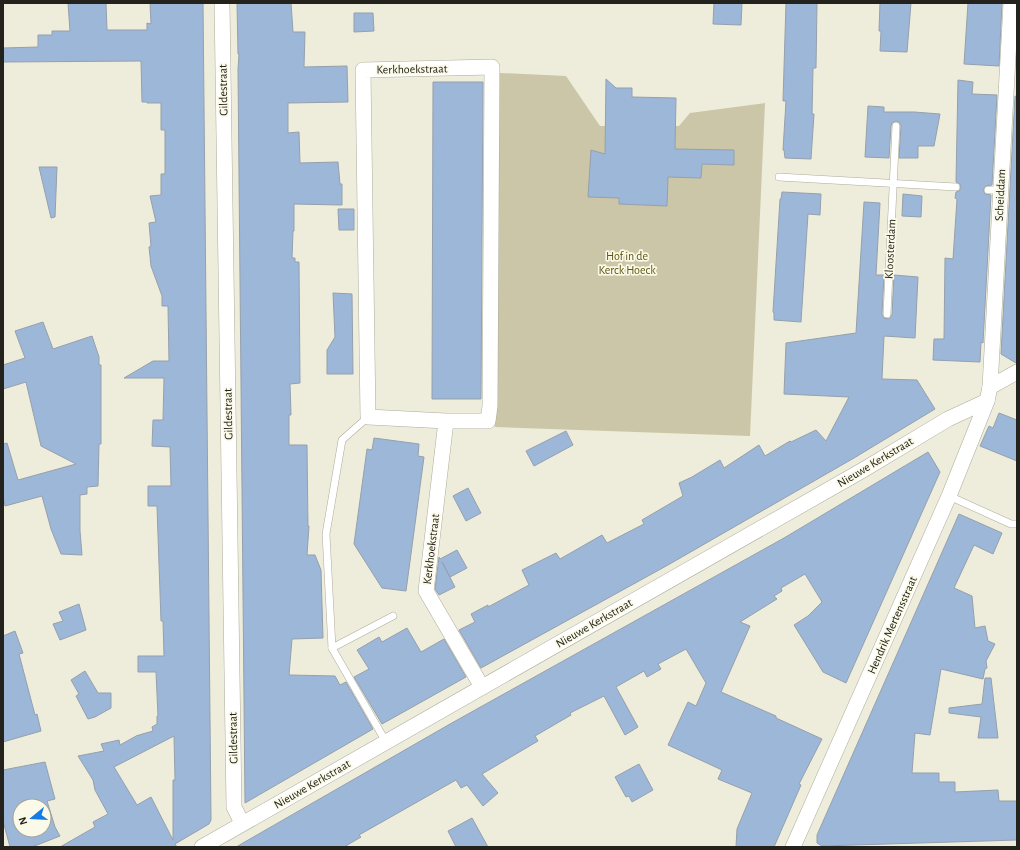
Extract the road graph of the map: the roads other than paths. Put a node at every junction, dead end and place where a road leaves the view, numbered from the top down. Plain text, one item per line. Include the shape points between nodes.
1 (222, 3) edge
2 (1011, 3) edge
3 (896, 126) dead end
4 (778, 177) dead end
5 (893, 183) junction
6 (956, 187) dead end
7 (886, 314) dead end
8 (1017, 372) edge
9 (988, 394) junction
10 (368, 417) junction
11 (446, 421) junction
12 (949, 496) junction
13 (1017, 524) edge
14 (392, 616) dead end
15 (332, 648) junction
16 (482, 687) junction
17 (386, 742) junction
18 (242, 824) junction
19 (202, 847) edge
20 (793, 847) edge

1 - 18 street, Gildestraat via 234,807
2 - 9 street, Scheiddam via 994,190
3 - 5 lane, Kloosterdam
4 - 5 lane
5 - 6 lane
5 - 7 lane, Kloosterdam
8 - 9 street, Nieuwe Kerkstraat
9 - 12 street, Hendrik Mertensstraat
9 - 16 street, Nieuwe Kerkstraat via 856,474
10 - 11 street, Kerkhoekstraat
10 - 11 street, Kerkhoekstraat via 363,70 492,67 490,406 488,421
10 - 15 lane via 342,440 326,534
11 - 16 street, Kerkhoekstraat via 426,591
12 - 13 lane via 1011,524
12 - 20 street, Hendrik Mertensstraat
14 - 15 lane
15 - 17 lane
16 - 17 street, Nieuwe Kerkstraat
17 - 18 street, Nieuwe Kerkstraat
18 - 19 street, Nieuwe Kerkstraat

